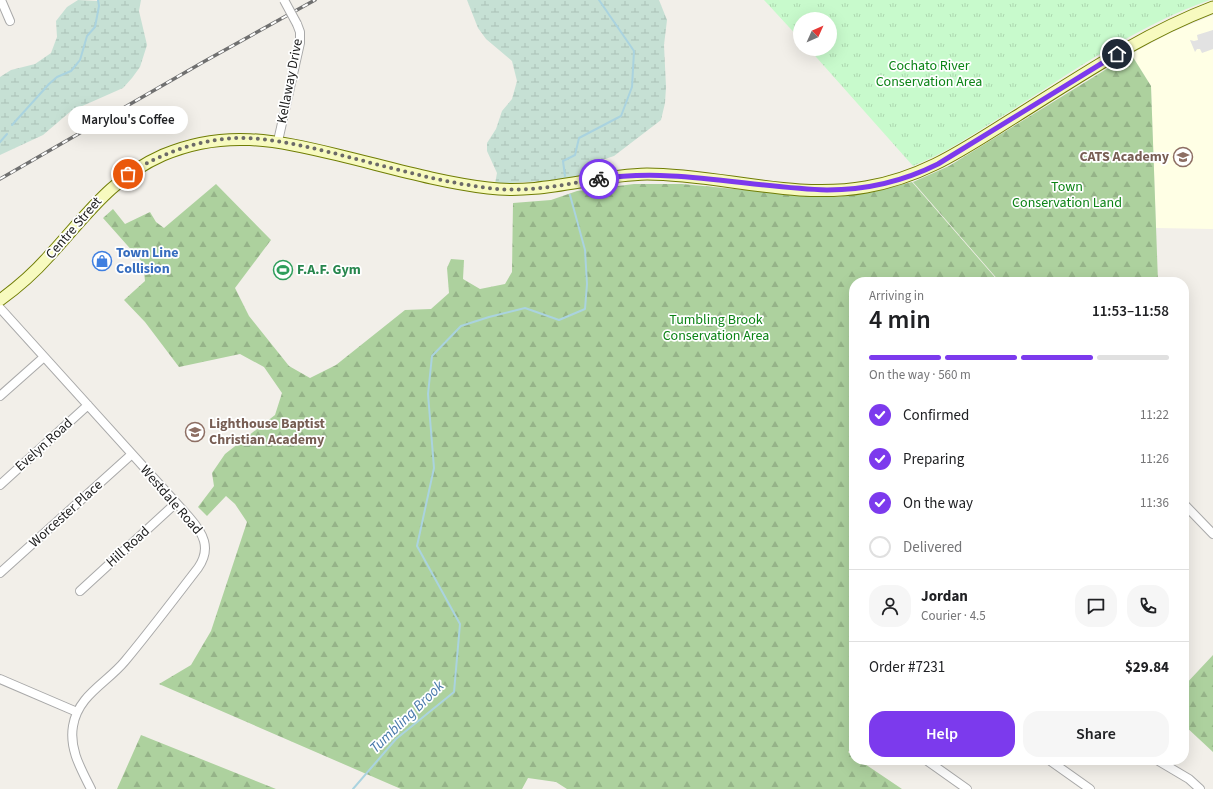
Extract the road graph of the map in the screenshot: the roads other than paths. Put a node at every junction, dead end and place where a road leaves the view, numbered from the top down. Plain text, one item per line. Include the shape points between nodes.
1 (1, 0) edge
2 (284, 0) edge
3 (1213, 7) edge
4 (10, 21) dead end
5 (278, 141) junction
6 (0, 300) edge
7 (0, 308) edge
8 (44, 357) junction
9 (0, 396) edge
10 (88, 405) junction
11 (132, 454) junction
12 (0, 485) edge
13 (176, 503) junction
14 (1189, 509) edge
15 (1213, 534) edge
16 (0, 573) edge
17 (80, 590) dead end
18 (0, 679) edge
19 (77, 712) junction
20 (933, 765) edge
21 (1057, 765) edge
22 (1165, 765) edge
23 (91, 789) edge
24 (967, 789) edge
25 (1090, 789) edge
26 (1200, 789) edge

1 - 4 street
2 - 5 street, Kellaway Drive, bridge via 300,32 300,43
3 - 5 main road, Centre Street via 1144,38 946,160 907,177 871,186 841,190 794,188 651,174 619,176 538,189 506,190 457,183
5 - 6 main road, Centre Street via 240,138 204,142 175,150 141,166 104,194 38,268
7 - 8 street, Westdale Road
8 - 9 street
8 - 10 street, Westdale Road
10 - 11 street, Westdale Road
10 - 12 street, Evelyn Road
11 - 13 street, Westdale Road
11 - 16 street, Worcester Place
13 - 17 street, Hill Road
13 - 19 street, Westdale Road via 204,536 206,547 203,559 125,661 88,695
14 - 15 street
18 - 19 street
19 - 23 street, Westdale Road via 73,726 73,746
20 - 24 street
21 - 25 street
22 - 26 street

